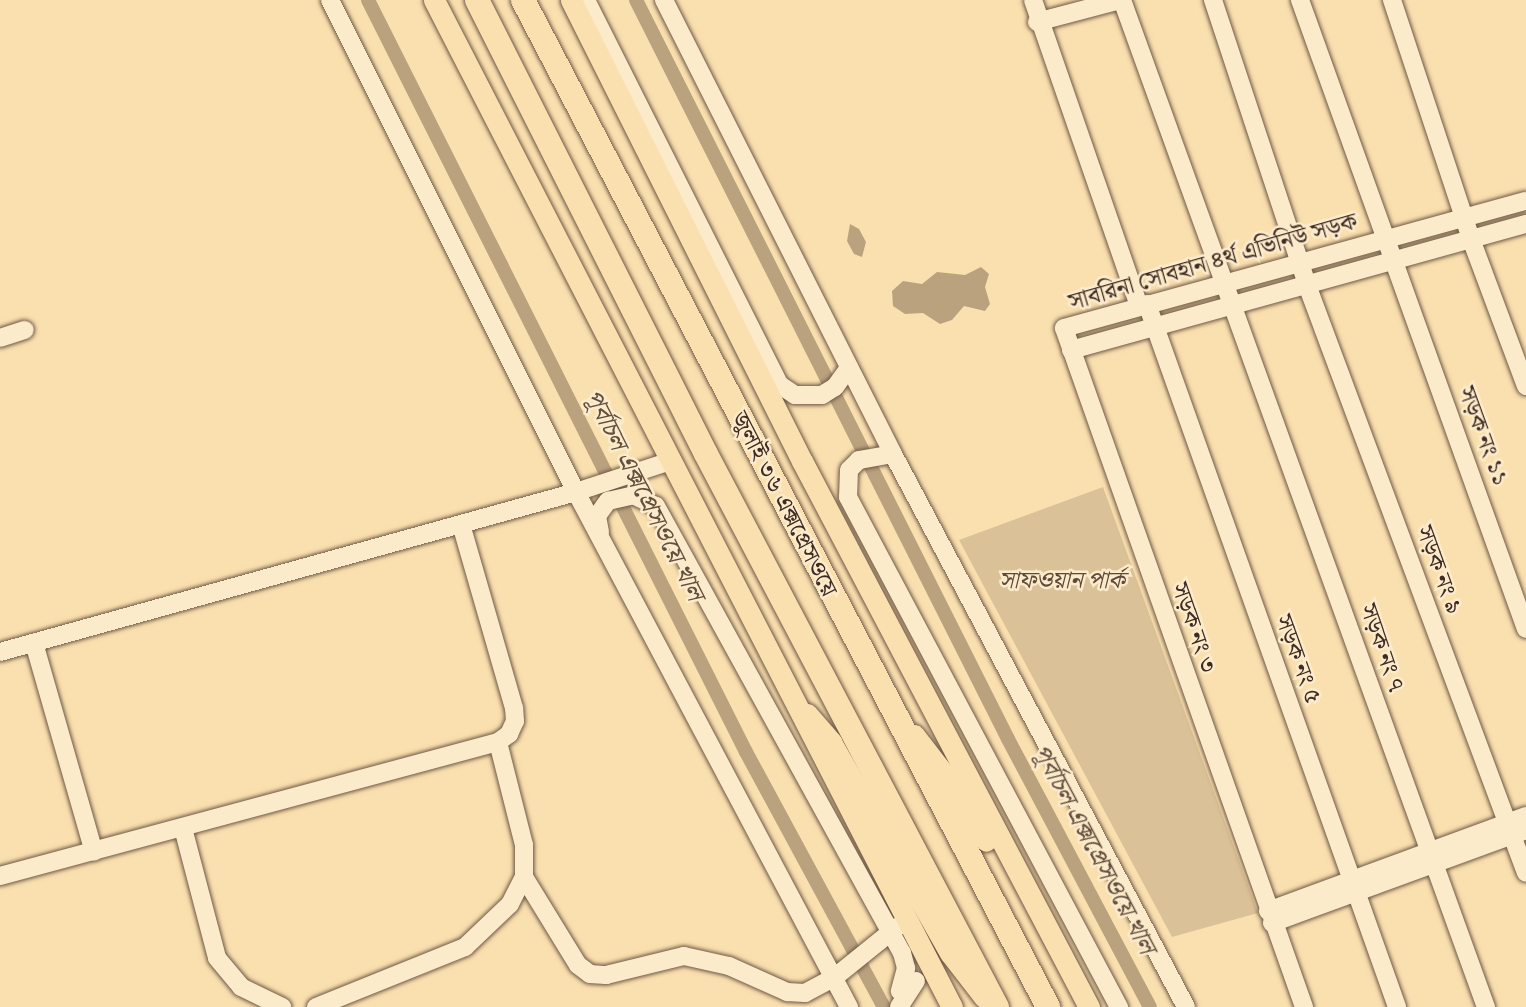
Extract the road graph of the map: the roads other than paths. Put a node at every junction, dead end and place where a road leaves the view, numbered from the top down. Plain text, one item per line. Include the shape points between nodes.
1 (330, 0) edge
2 (434, 0) edge
3 (477, 0) edge
4 (523, 0) edge
5 (571, 0) edge
6 (586, 0) edge
7 (664, 0) edge
8 (1121, 0) edge
9 (1213, 0) edge
10 (1300, 0) edge
11 (1391, 0) edge
12 (1037, 1) edge
13 (1037, 22) junction
14 (1526, 201) edge
15 (1464, 218) junction
16 (1526, 224) edge
17 (1387, 239) junction
18 (1471, 239) junction
19 (1395, 260) junction
20 (1300, 263) junction
21 (1227, 283) junction
22 (1307, 285) junction
23 (1234, 304) junction
24 (1143, 305) junction
25 (1153, 327) junction
26 (24, 330) dead end
27 (0, 338) edge
28 (1070, 350) junction
29 (849, 368) junction
30 (1526, 386) edge
31 (892, 454) junction
32 (668, 462) junction
33 (585, 489) junction
34 (461, 524) junction
35 (601, 538) junction
36 (1526, 629) edge
37 (34, 643) junction
38 (0, 652) edge
39 (789, 698) junction
40 (886, 701) junction
41 (498, 742) junction
42 (1526, 816) edge
43 (183, 828) junction
44 (1515, 829) edge
45 (94, 852) junction
46 (1430, 858) junction
47 (1526, 873) edge
48 (0, 876) edge
49 (524, 877) junction
50 (1354, 886) junction
51 (1270, 917) junction
52 (906, 920) junction
53 (918, 944) junction
54 (1063, 957) junction
55 (905, 993) edge
56 (282, 1007) edge
57 (316, 1007) edge
58 (849, 1007) edge
59 (952, 1007) edge
60 (994, 1007) edge
61 (1048, 1007) edge
62 (1089, 1007) edge
63 (1119, 1007) edge
64 (1186, 1007) edge
65 (1304, 1007) edge
66 (1398, 1007) edge
67 (1486, 1007) edge

1 - 33 street
2 - 32 main road
3 - 60 highway, জুলাই ৩৬ এক্সপ্রেসওয়ে via 706,454
4 - 40 highway, জুলাই ৩৬ এক্সপ্রেসওয়ে
5 - 54 main road via 802,461
6 - 29 street via 780,384 795,395 822,394 835,387
7 - 29 street
8 - 13 street
8 - 21 street, সড়ক নং ৭
9 - 20 street, সড়ক নং ৯
10 - 17 street, সড়ক নং ১১
11 - 15 street
12 - 13 street, সড়ক নং ৫
13 - 24 street, সড়ক নং ৫
14 - 15 street, সাবরিনা সোবহান ৪র্থ এভিনিউ সড়ক
15 - 17 street, সাবরিনা সোবহান ৪র্থ এভিনিউ সড়ক
15 - 18 street
16 - 18 street, সাবরিনা সোবহান ৪র্থ এভিনিউ সড়ক
17 - 19 street, সড়ক নং ১১
17 - 20 street, সাবরিনা সোবহান ৪র্থ এভিনিউ সড়ক
18 - 19 street, সাবরিনা সোবহান ৪র্থ এভিনিউ সড়ক
18 - 30 street
19 - 22 street, সাবরিনা সোবহান ৪র্থ এভিনিউ সড়ক
19 - 36 street, সড়ক নং ১১
20 - 21 street, সাবরিনা সোবহান ৪র্থ এভিনিউ সড়ক
20 - 22 street, সড়ক নং ৯
21 - 23 street, সড়ক নং ৭
21 - 24 street, সাবরিনা সোবহান ৪র্থ এভিনিউ সড়ক
22 - 23 street, সাবরিনা সোবহান ৪র্থ এভিনিউ সড়ক
22 - 44 street, সড়ক নং ৯
23 - 25 street, সাবরিনা সোবহান ৪র্থ এভিনিউ সড়ক
23 - 46 street, সড়ক নং ৭
24 - 25 street, সড়ক নং ৫
24 - 28 street, সাবরিনা সোবহান ৪র্থ এভিনিউ সড়ক via 1064,328
25 - 28 street, সাবরিনা সোবহান ৪র্থ এভিনিউ সড়ক
25 - 50 street, সড়ক নং ৫
26 - 27 street
28 - 51 street, সড়ক নং ৩
29 - 31 street
31 - 63 street via 859,460 849,470 848,497
31 - 64 street
32 - 33 street
32 - 39 main road
33 - 34 street
33 - 35 street
34 - 37 street
34 - 41 street via 514,708 512,727
35 - 55 street via 597,516 608,501 621,495 644,497 665,522 902,953
35 - 58 street
37 - 38 street
37 - 45 street
39 - 52 main road
39 - 60 main road via 831,742 950,953
40 - 54 main road via 958,792 1020,900
40 - 61 highway, জুলাই ৩৬ এক্সপ্রেসওয়ে
41 - 43 street
41 - 49 street via 524,845
42 - 44 street
43 - 45 street
43 - 56 street via 216,958 240,987
44 - 46 street
44 - 47 street, সড়ক নং ৯
45 - 48 street
46 - 50 street
46 - 67 street, সড়ক নং ৭
49 - 52 street via 578,965 590,974 606,975 684,956 729,966 787,992 805,993 835,977
49 - 57 street via 500,916 465,947 338,1002
50 - 51 street
50 - 66 street, সড়ক নং ৫
51 - 65 street, সড়ক নং ৩
52 - 53 main road
53 - 55 street
53 - 59 main road
54 - 62 main road

